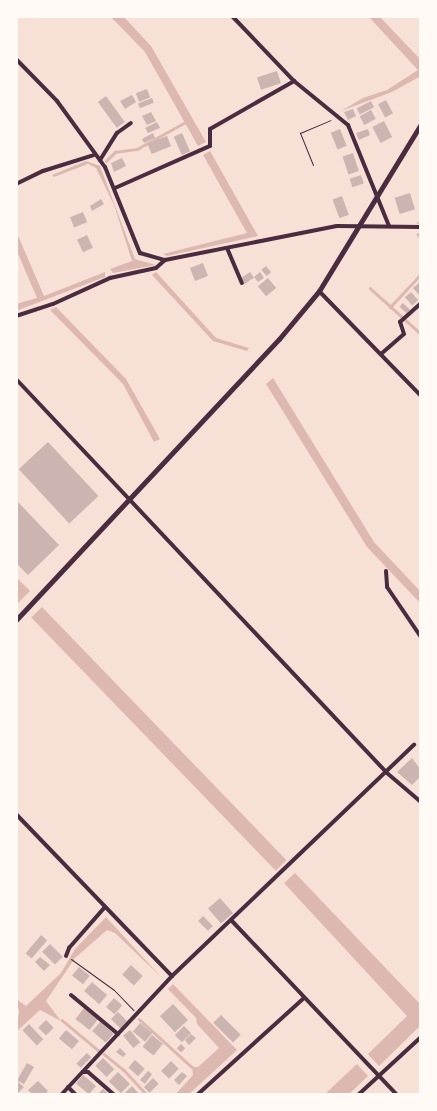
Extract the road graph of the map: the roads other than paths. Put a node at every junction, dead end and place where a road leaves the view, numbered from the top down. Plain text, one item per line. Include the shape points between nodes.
1 (232, 16) edge
2 (16, 59) edge
3 (294, 81) junction
4 (131, 123) dead end
5 (421, 124) edge
6 (94, 155) junction
7 (100, 160) junction
8 (16, 184) edge
9 (115, 188) junction
10 (377, 191) junction
11 (360, 225) junction
12 (389, 226) junction
13 (421, 227) edge
14 (227, 248) junction
15 (165, 260) junction
16 (242, 283) dead end
17 (319, 291) junction
18 (420, 304) edge
19 (16, 316) edge
20 (381, 354) junction
21 (16, 379) edge
22 (421, 396) edge
23 (129, 499) junction
24 (386, 571) dead end
25 (16, 620) edge
26 (421, 637) edge
27 (414, 745) dead end
28 (388, 772) junction
29 (421, 802) edge
30 (16, 814) edge
31 (105, 908) junction
32 (232, 921) junction
33 (66, 956) dead end
34 (172, 976) junction
35 (72, 995) dead end
36 (304, 998) junction
37 (118, 1034) junction
38 (421, 1037) edge
39 (83, 1072) junction
40 (378, 1076) junction
41 (68, 1087) junction
42 (62, 1095) edge
43 (76, 1095) edge
44 (114, 1095) edge
45 (197, 1095) edge
46 (358, 1095) edge
47 (397, 1095) edge

1 - 3 street
2 - 6 street via 57,101
3 - 9 street via 210,129 210,146
3 - 10 street via 348,125
4 - 7 street via 117,133
5 - 10 street
6 - 7 street
6 - 8 street via 43,171
7 - 9 street
9 - 15 street via 136,248 140,253
10 - 11 street
10 - 12 street
11 - 12 street
11 - 14 street via 337,226
11 - 17 street
12 - 13 street
14 - 15 street
14 - 16 street
15 - 19 street via 156,268 110,278 53,304
17 - 20 street
17 - 23 street via 279,340
18 - 20 street via 400,322 404,334
20 - 22 street
21 - 23 street
23 - 25 street
23 - 28 street
24 - 26 street via 387,587
27 - 28 street
28 - 29 street
28 - 32 street
30 - 31 street
31 - 33 street via 69,948
31 - 34 street
32 - 34 street
32 - 36 street
34 - 37 street
35 - 37 street
36 - 40 street
36 - 45 street
37 - 39 street
38 - 40 street
39 - 41 street
39 - 44 street via 88,1072
40 - 46 street
40 - 47 street
41 - 42 street
41 - 43 street

